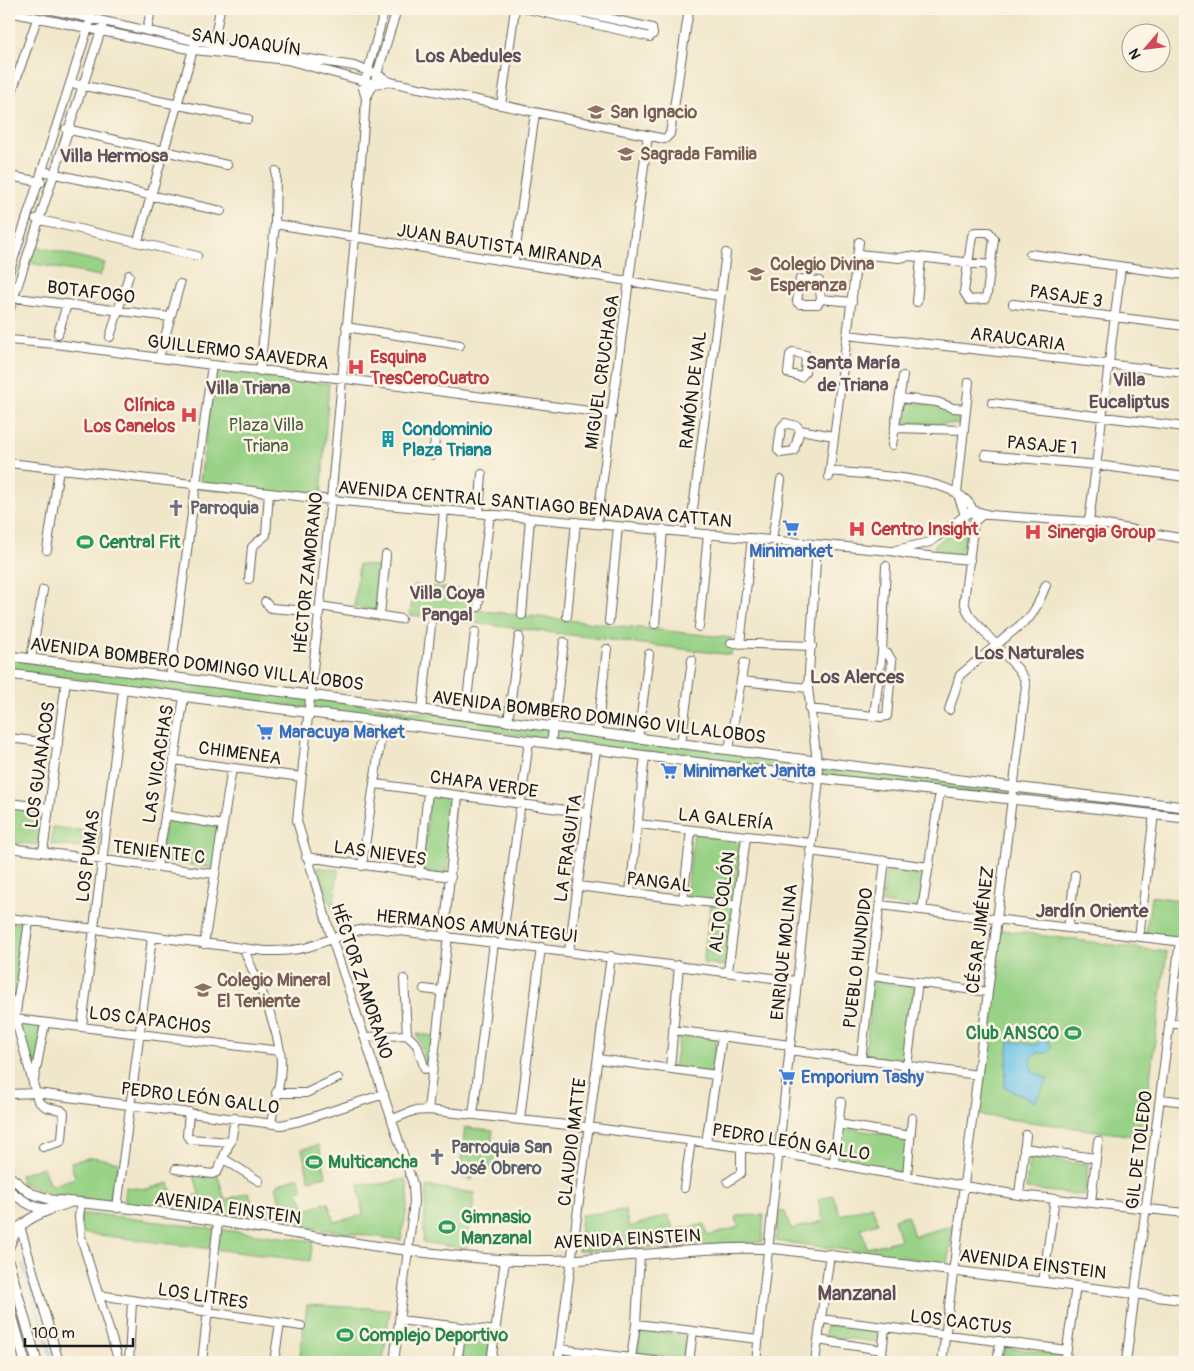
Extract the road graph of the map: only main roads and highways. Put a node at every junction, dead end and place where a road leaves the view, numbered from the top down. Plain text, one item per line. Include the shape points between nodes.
1 (9, 656) edge
2 (9, 674) edge
3 (1185, 807) edge
4 (1185, 818) edge
5 (9, 1176) edge
6 (9, 1190) edge
7 (77, 1202) junction
8 (49, 1210) junction
9 (9, 1247) edge
10 (9, 1263) edge
11 (1185, 1300) edge
12 (9, 1304) edge
13 (25, 1362) edge
14 (37, 1362) edge

1 - 3 main road, AVENIDA BOMBERO DOMINGO VILLALOBOS
2 - 4 main road, AVENIDA BOMBERO DOMINGO VILLALOBOS via 819,778
5 - 7 main road, AVENIDA EINSTEIN via 39,1196
6 - 8 main road via 26,1204
7 - 8 main road, AVENIDA EINSTEIN
7 - 11 main road, AVENIDA EINSTEIN via 408,1250 505,1260 768,1248
8 - 9 main road, AVENIDA EINSTEIN via 20,1226
10 - 14 main road
12 - 13 main road

